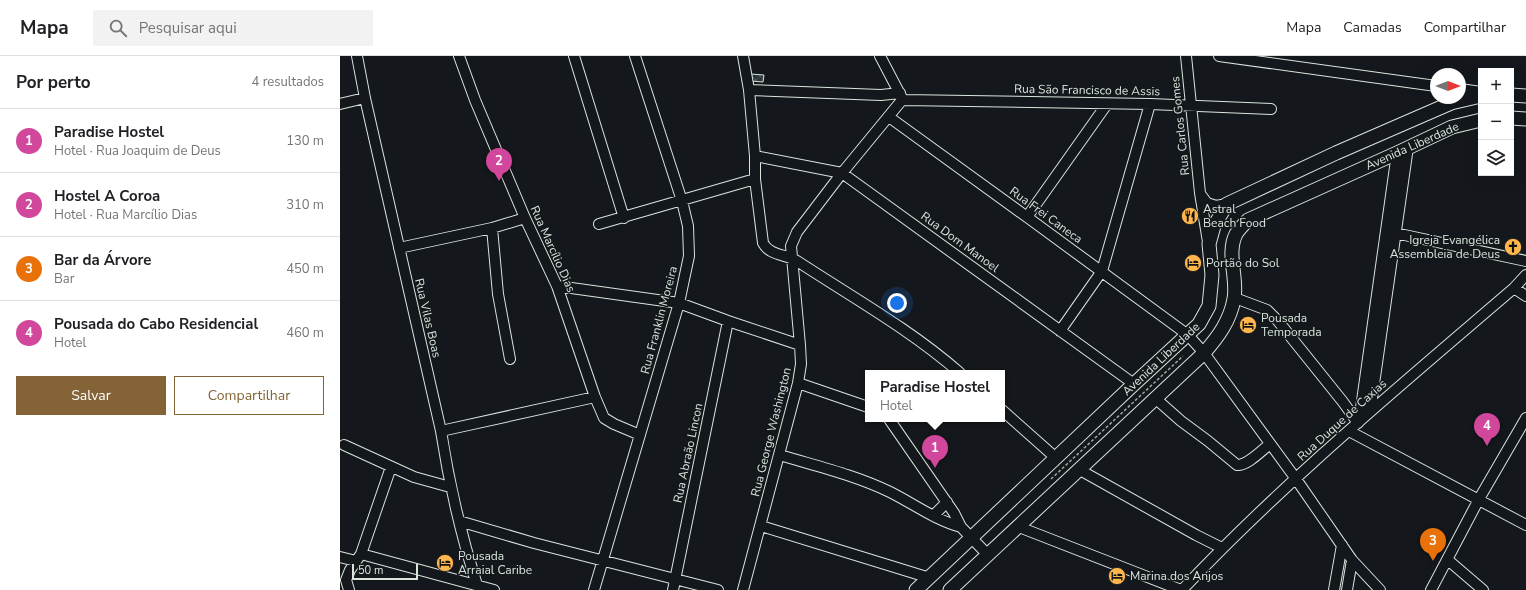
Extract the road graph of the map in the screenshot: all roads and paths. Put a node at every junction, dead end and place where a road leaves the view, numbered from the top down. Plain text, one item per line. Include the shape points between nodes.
1 (357, 56) edge
2 (459, 56) edge
3 (574, 56) edge
4 (635, 56) edge
5 (743, 56) edge
6 (880, 56) edge
7 (1186, 56) edge
8 (1219, 56) edge
9 (1430, 85) edge
10 (749, 90) junction
11 (1466, 90) edge
12 (1478, 92) edge
13 (1514, 95) edge
14 (901, 96) junction
15 (1526, 96) edge
16 (1478, 97) edge
17 (365, 98) junction
18 (340, 104) edge
19 (1107, 104) junction
20 (1150, 104) junction
21 (1190, 106) junction
22 (1270, 109) dead end
23 (888, 117) junction
24 (1514, 118) edge
25 (1526, 119) edge
26 (1478, 121) edge
27 (1402, 150) junction
28 (755, 156) junction
29 (842, 173) junction
30 (755, 179) junction
31 (1200, 194) junction
32 (682, 201) junction
33 (1227, 204) junction
34 (1027, 217) junction
35 (525, 218) junction
36 (624, 218) junction
37 (599, 224) dead end
38 (492, 228) junction
39 (1395, 233) junction
40 (1209, 244) junction
41 (399, 248) junction
42 (1387, 254) junction
43 (793, 259) junction
44 (1526, 260) edge
45 (1102, 271) junction
46 (1526, 275) edge
47 (557, 286) junction
48 (1514, 288) junction
49 (1526, 296) edge
50 (1235, 298) junction
51 (679, 303) junction
52 (728, 321) junction
53 (1060, 331) junction
54 (1188, 335) junction
55 (800, 344) junction
56 (1204, 353) junction
57 (510, 359) dead end
58 (957, 370) edge
59 (798, 383) junction
60 (1134, 384) junction
61 (1388, 396) junction
62 (595, 397) junction
63 (1155, 398) junction
64 (1369, 403) junction
65 (865, 406) edge
66 (1005, 413) edge
67 (1526, 418) edge
68 (890, 422) edge
69 (1358, 422) junction
70 (441, 431) junction
71 (1349, 431) junction
72 (640, 435) junction
73 (1270, 444) junction
74 (344, 445) dead end
75 (780, 455) junction
76 (1056, 458) junction
77 (390, 467) junction
78 (1080, 470) junction
79 (1296, 479) junction
80 (450, 487) junction
81 (1479, 499) junction
82 (947, 502) junction
83 (933, 516) junction
84 (460, 521) junction
85 (1526, 525) edge
86 (761, 526) junction
87 (1019, 527) junction
88 (961, 528) junction
89 (971, 539) junction
90 (1342, 545) junction
91 (1222, 548) junction
92 (988, 555) junction
93 (340, 557) edge
94 (358, 558) junction
95 (1352, 560) junction
96 (1448, 560) junction
97 (603, 561) junction
98 (930, 578) junction
99 (675, 579) junction
100 (476, 585) junction
101 (349, 590) edge
102 (494, 590) edge
103 (594, 590) edge
104 (673, 590) edge
105 (718, 590) edge
106 (743, 590) edge
107 (916, 590) edge
108 (950, 590) edge
109 (1182, 590) edge
110 (1334, 590) edge
111 (1347, 590) edge
112 (1380, 590) edge
113 (1431, 590) edge
114 (1483, 590) edge

1 - 17 street, Rua Vilas Boas
2 - 35 street, Rua Marcílio Dias
3 - 36 street
4 - 32 street, Rua Franklin Moreira
5 - 10 street
6 - 14 street
7 - 21 street, Rua Carlos Gomes
8 - 9 street
10 - 14 street, Rua São Francisco de Assis
10 - 28 street
11 - 12 street
13 - 15 main road
14 - 19 street, Rua São Francisco de Assis
14 - 23 street, Rua George Washington
16 - 33 main road, Avenida Liberdade via 1451,103
17 - 18 street
17 - 41 street, Rua Vilas Boas
19 - 20 street, Rua São Francisco de Assis
19 - 34 street
20 - 21 street, Rua São Francisco de Assis
20 - 45 street
21 - 22 street, Rua São Francisco de Assis
21 - 31 street, Rua Carlos Gomes
23 - 29 street, Rua George Washington
23 - 34 street, Rua Frei Caneca
24 - 25 main road
26 - 27 main road, Avenida Liberdade via 1452,127
27 - 39 street
27 - 42 street
27 - 50 main road, Avenida Liberdade via 1248,220 1236,234 1232,251
28 - 29 street, Rua Dom Manoel
28 - 30 street
29 - 43 street, Rua George Washington via 797,232 791,246
29 - 53 street, Rua Dom Manoel
30 - 32 street
30 - 43 street via 763,243 770,251
31 - 33 street via 1207,203 1216,206
31 - 40 street, Rua Carlos Gomes
32 - 36 street
32 - 51 street, Rua Franklin Moreira via 688,226 689,256
33 - 40 main road, Avenida Liberdade via 1214,226
34 - 45 street, Rua Frei Caneca
35 - 38 street
35 - 47 street, Rua Marcílio Dias
36 - 37 street
38 - 41 street
38 - 57 street via 498,294
39 - 42 street
39 - 44 street
40 - 54 main road, Avenida Liberdade via 1212,275 1209,306 1199,324
41 - 70 street, Rua Vilas Boas
42 - 64 street
43 - 55 street, Rua George Washington
43 - 58 street via 908,333
45 - 53 street
45 - 54 street, Rua Frei Caneca
46 - 48 street, Rua Duque de Caxias
47 - 51 street
47 - 62 street, Rua Marcílio Dias
48 - 49 street
48 - 61 street, Rua Duque de Caxias
50 - 56 main road, Avenida Liberdade via 1228,320
50 - 69 street via 1267,310 1278,321
51 - 52 street
51 - 72 street, Rua Franklin Moreira
52 - 55 street
52 - 99 street, Rua Abraão Lincon
53 - 60 street, Rua Dom Manoel
54 - 56 street, Rua Frei Caneca
54 - 60 main road, Avenida Liberdade
55 - 59 street, Rua George Washington via 801,364
56 - 63 main road, Avenida Liberdade
56 - 73 street, Rua Frei Caneca
59 - 65 street
59 - 75 street, Rua George Washington
60 - 76 main road, Avenida Liberdade
61 - 64 street, Rua Duque de Caxias
61 - 64 street
62 - 70 street
62 - 72 street, Rua Marcílio Dias via 604,418
63 - 73 street via 1237,465 1254,458
63 - 78 main road, Avenida Liberdade
64 - 69 street
66 - 76 street
67 - 81 street
68 - 82 street
69 - 71 street, Rua Duque de Caxias
70 - 80 street, Rua Vilas Boas
71 - 79 street, Rua Duque de Caxias
71 - 81 street
72 - 97 street, Rua Franklin Moreira
73 - 79 street, Rua Frei Caneca
74 - 77 street
75 - 83 street via 847,475 889,492
75 - 86 street, Rua George Washington
76 - 89 main road, Avenida Liberdade
77 - 80 street
77 - 94 street
78 - 87 main road, Avenida Liberdade
78 - 91 street
79 - 90 street, Rua Frei Caneca
79 - 91 street, Rua Duque de Caxias
80 - 84 street, Rua Vilas Boas
81 - 85 street
81 - 96 street
82 - 83 street
82 - 88 street
83 - 88 street
84 - 97 street
84 - 100 street, Rua Vilas Boas
86 - 98 street
86 - 106 street, Rua George Washington
87 - 92 main road, Avenida Liberdade
87 - 109 street
88 - 89 street
89 - 92 street
89 - 98 main road, Avenida Liberdade
90 - 95 street, Rua Frei Caneca
90 - 110 street
91 - 109 street, Rua Duque de Caxias
92 - 108 main road, Avenida Liberdade
93 - 94 street
94 - 100 street
94 - 101 street via 346,580
95 - 111 street
95 - 112 street, Rua Frei Caneca
96 - 113 street
96 - 114 street
97 - 99 street
97 - 103 street, Rua Franklin Moreira
98 - 107 main road, Avenida Liberdade
99 - 104 street, Rua Abraão Lincon
99 - 105 street
100 - 102 street

